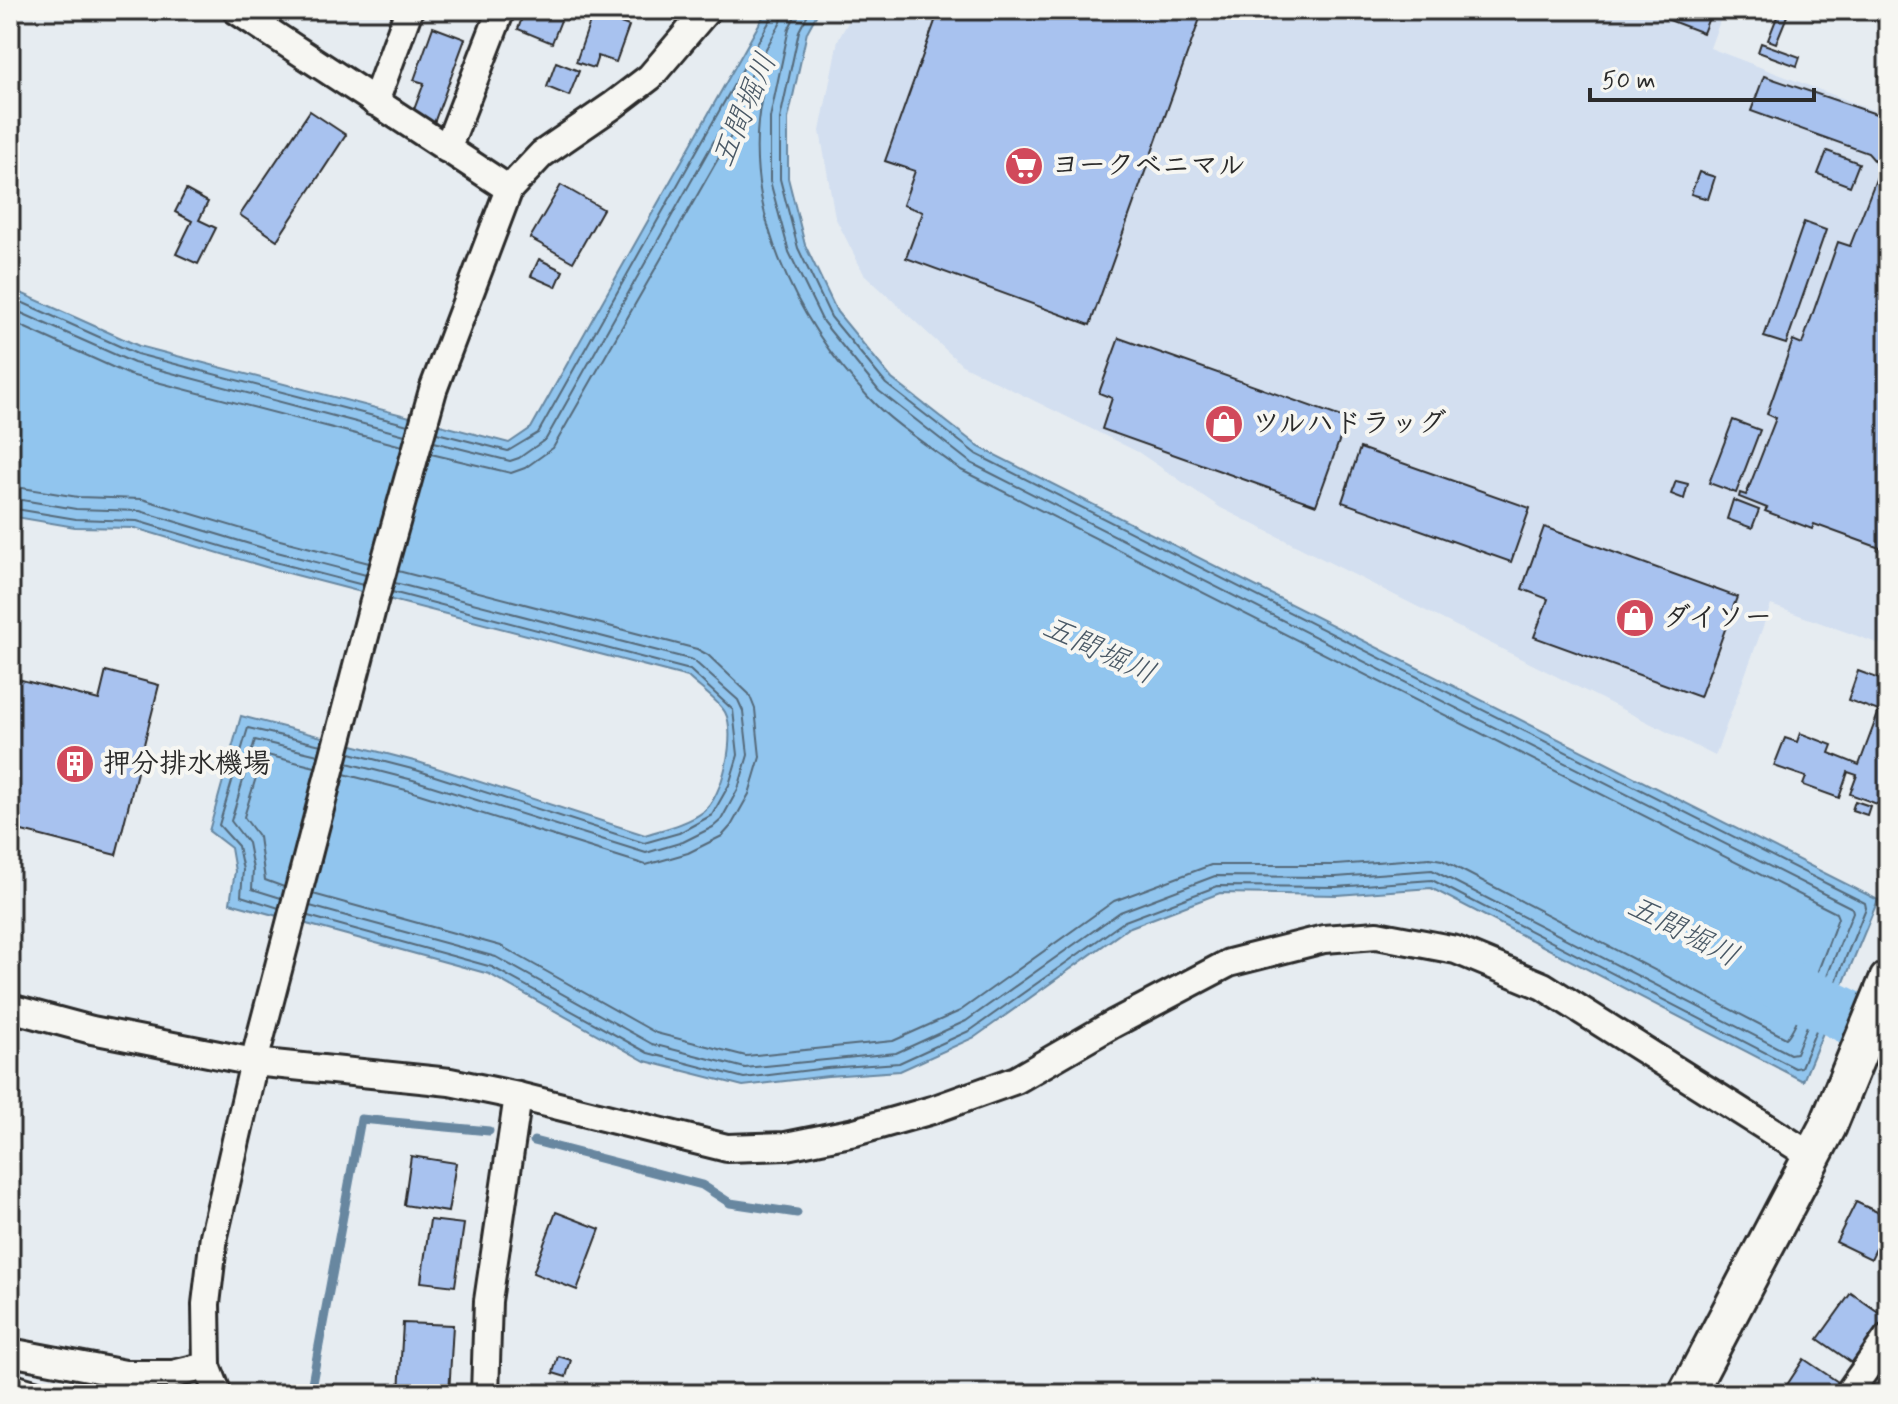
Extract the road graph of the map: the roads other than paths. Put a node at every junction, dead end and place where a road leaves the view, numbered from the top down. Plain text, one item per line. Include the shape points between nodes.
1 (237, 10) edge
2 (409, 10) edge
3 (501, 10) edge
4 (707, 10) edge
5 (375, 102) junction
6 (447, 149) junction
7 (509, 189) junction
8 (1888, 980) edge
9 (10, 1008) edge
10 (258, 1051) junction
11 (518, 1096) junction
12 (1820, 1141) junction
13 (1888, 1337) edge
14 (10, 1352) edge
15 (207, 1366) junction
16 (10, 1387) edge
17 (34, 1394) edge
18 (218, 1394) edge
19 (485, 1394) edge
20 (1687, 1394) edge
21 (1848, 1394) edge

1 - 5 street
2 - 5 street
3 - 6 street
4 - 7 street via 650,77 542,154
5 - 6 street
6 - 7 street
7 - 10 street via 433,390
8 - 12 street
9 - 10 street via 92,1030
10 - 11 street
10 - 15 street via 214,1236 206,1304
11 - 12 street via 727,1148 786,1146 868,1129 1016,1080 1229,963 1324,939 1377,935 1456,950 1543,986
11 - 19 street via 488,1301
12 - 20 street
13 - 21 street
14 - 15 street via 125,1374 173,1374
15 - 18 street
16 - 17 street

